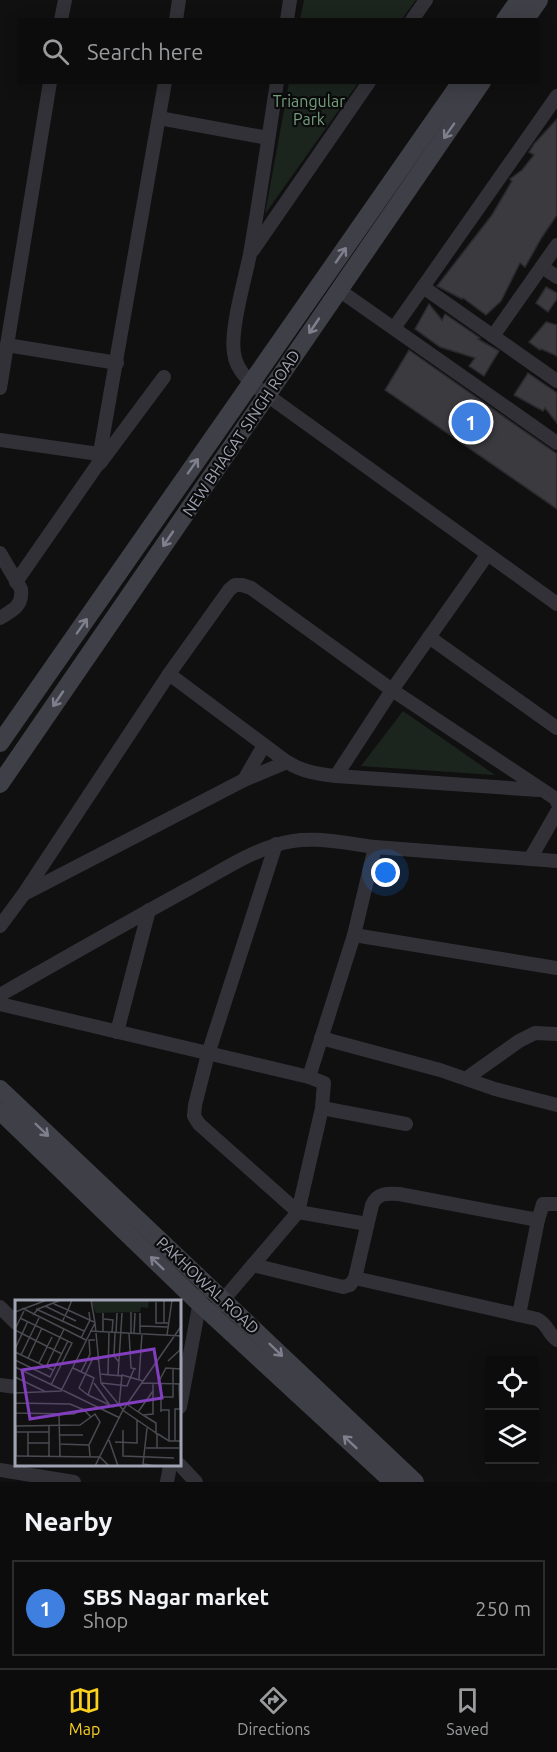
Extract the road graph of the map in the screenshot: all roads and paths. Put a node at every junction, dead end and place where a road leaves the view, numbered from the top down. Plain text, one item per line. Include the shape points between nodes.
1 (65, 0) edge
2 (179, 0) edge
3 (290, 0) edge
4 (426, 0) edge
5 (519, 0) edge
6 (539, 0) edge
7 (62, 18) edge
8 (176, 18) edge
9 (287, 18) edge
10 (413, 18) edge
11 (506, 18) edge
12 (526, 18) edge
13 (50, 84) edge
14 (165, 84) edge
15 (277, 84) edge
16 (368, 84) edge
17 (460, 84) edge
18 (481, 84) edge
19 (557, 96) edge
20 (159, 118) junction
21 (268, 138) junction
22 (557, 245) edge
23 (250, 254) junction
24 (542, 267) junction
25 (557, 277) edge
26 (331, 285) junction
27 (423, 287) junction
28 (5, 328) edge
29 (394, 328) junction
30 (494, 336) junction
31 (7, 345) junction
32 (117, 363) junction
33 (164, 377) dead end
34 (557, 381) edge
35 (251, 384) junction
36 (0, 388) edge
37 (267, 395) junction
38 (0, 440) edge
39 (557, 443) edge
40 (99, 459) junction
41 (0, 553) edge
42 (487, 555) junction
43 (16, 582) junction
44 (557, 604) edge
45 (0, 618) edge
46 (429, 637) junction
47 (169, 674) junction
48 (392, 690) junction
49 (557, 728) edge
50 (0, 743) edge
51 (264, 745) junction
52 (287, 762) junction
53 (336, 776) junction
54 (244, 780) junction
55 (0, 783) edge
56 (540, 790) junction
57 (557, 802) edge
58 (557, 812) edge
59 (276, 844) junction
60 (375, 847) junction
61 (530, 859) junction
62 (557, 861) edge
63 (23, 895) junction
64 (149, 910) junction
65 (0, 926) edge
66 (354, 935) junction
67 (557, 968) edge
68 (0, 995) edge
69 (0, 1004) edge
70 (117, 1032) junction
71 (557, 1034) edge
72 (321, 1038) junction
73 (208, 1054) junction
74 (309, 1077) junction
75 (468, 1078) junction
76 (0, 1089) edge
77 (557, 1105) edge
78 (322, 1108) junction
79 (0, 1111) edge
80 (406, 1125) dead end
81 (557, 1204) edge
82 (297, 1212) junction
83 (538, 1220) junction
84 (367, 1224) junction
85 (253, 1265) junction
86 (355, 1278) junction
87 (206, 1283) junction
88 (223, 1299) junction
89 (0, 1307) edge
90 (205, 1309) junction
91 (519, 1315) junction
92 (15, 1322) edge
93 (557, 1340) edge
94 (0, 1385) edge
95 (15, 1387) edge
96 (182, 1399) edge
97 (170, 1467) edge
98 (182, 1467) edge
99 (0, 1470) edge
100 (16, 1477) edge
101 (74, 1482) edge
102 (167, 1482) edge
103 (196, 1482) edge
104 (393, 1482) edge
105 (415, 1482) edge

1 - 7 street
2 - 8 street
3 - 9 street
4 - 10 street
5 - 11 street
6 - 12 street
13 - 28 street
14 - 20 street
15 - 21 street
16 - 23 street
26 -> 17 street, NEW BHAGAT SINGH ROAD
18 -> 26 street, NEW BHAGAT SINGH ROAD
19 - 27 street
20 - 21 street
20 - 32 street
21 - 23 street
22 - 24 street
23 - 35 street via 234,354
24 - 25 street
24 - 30 street
26 - 29 street
26 - 35 street, NEW BHAGAT SINGH ROAD
26 -> 37 street, NEW BHAGAT SINGH ROAD
27 - 29 street
27 - 30 street
28 - 31 street
29 - 39 street
30 - 34 street
31 - 32 street
31 - 36 street
32 - 40 street
33 - 40 street
35 - 37 street
50 -> 35 street, NEW BHAGAT SINGH ROAD
37 - 42 street
37 -> 55 street, NEW BHAGAT SINGH ROAD
38 - 40 street
40 - 43 street
41 - 43 street
42 - 44 street
42 - 46 street
43 - 45 street via 21,589 20,603
46 - 48 street
46 - 49 street
47 - 48 street via 229,590 242,585
47 - 51 street
47 - 63 street
48 - 53 street
48 - 56 street
51 - 52 street
51 - 54 street
52 - 53 street via 300,770
52 - 54 street
53 - 56 street
54 - 63 street
56 - 57 street
58 - 61 street
59 - 60 street via 326,841
59 - 64 street
59 - 73 street
60 - 61 street
60 - 66 street
61 - 62 street
63 - 65 street
64 - 68 street
64 - 70 street
66 - 67 street
66 - 72 street
69 - 70 street
70 - 73 street
71 - 75 street via 535,1033
72 - 74 street
72 - 75 street
73 - 74 street
73 - 82 street via 195,1105 199,1124
74 - 78 street via 324,1083
75 - 77 street
76 -> 87 street, PAKHOWAL ROAD
78 - 80 street
78 - 82 street
90 -> 79 street, PAKHOWAL ROAD
81 - 83 street via 543,1204
82 - 84 street
82 - 85 street
83 - 84 street via 388,1193 375,1199
83 - 91 street
84 - 86 street
85 - 86 street via 343,1287
85 - 88 street
86 - 91 street
87 - 88 street, PAKHOWAL ROAD
87 - 90 street
88 - 90 street
88 -> 105 street, PAKHOWAL ROAD
89 - 92 street
90 - 96 street
104 -> 90 street, PAKHOWAL ROAD
91 - 93 street via 543,1322
94 - 95 street
97 - 102 street
98 - 103 street
99 - 100 street
100 - 101 street

